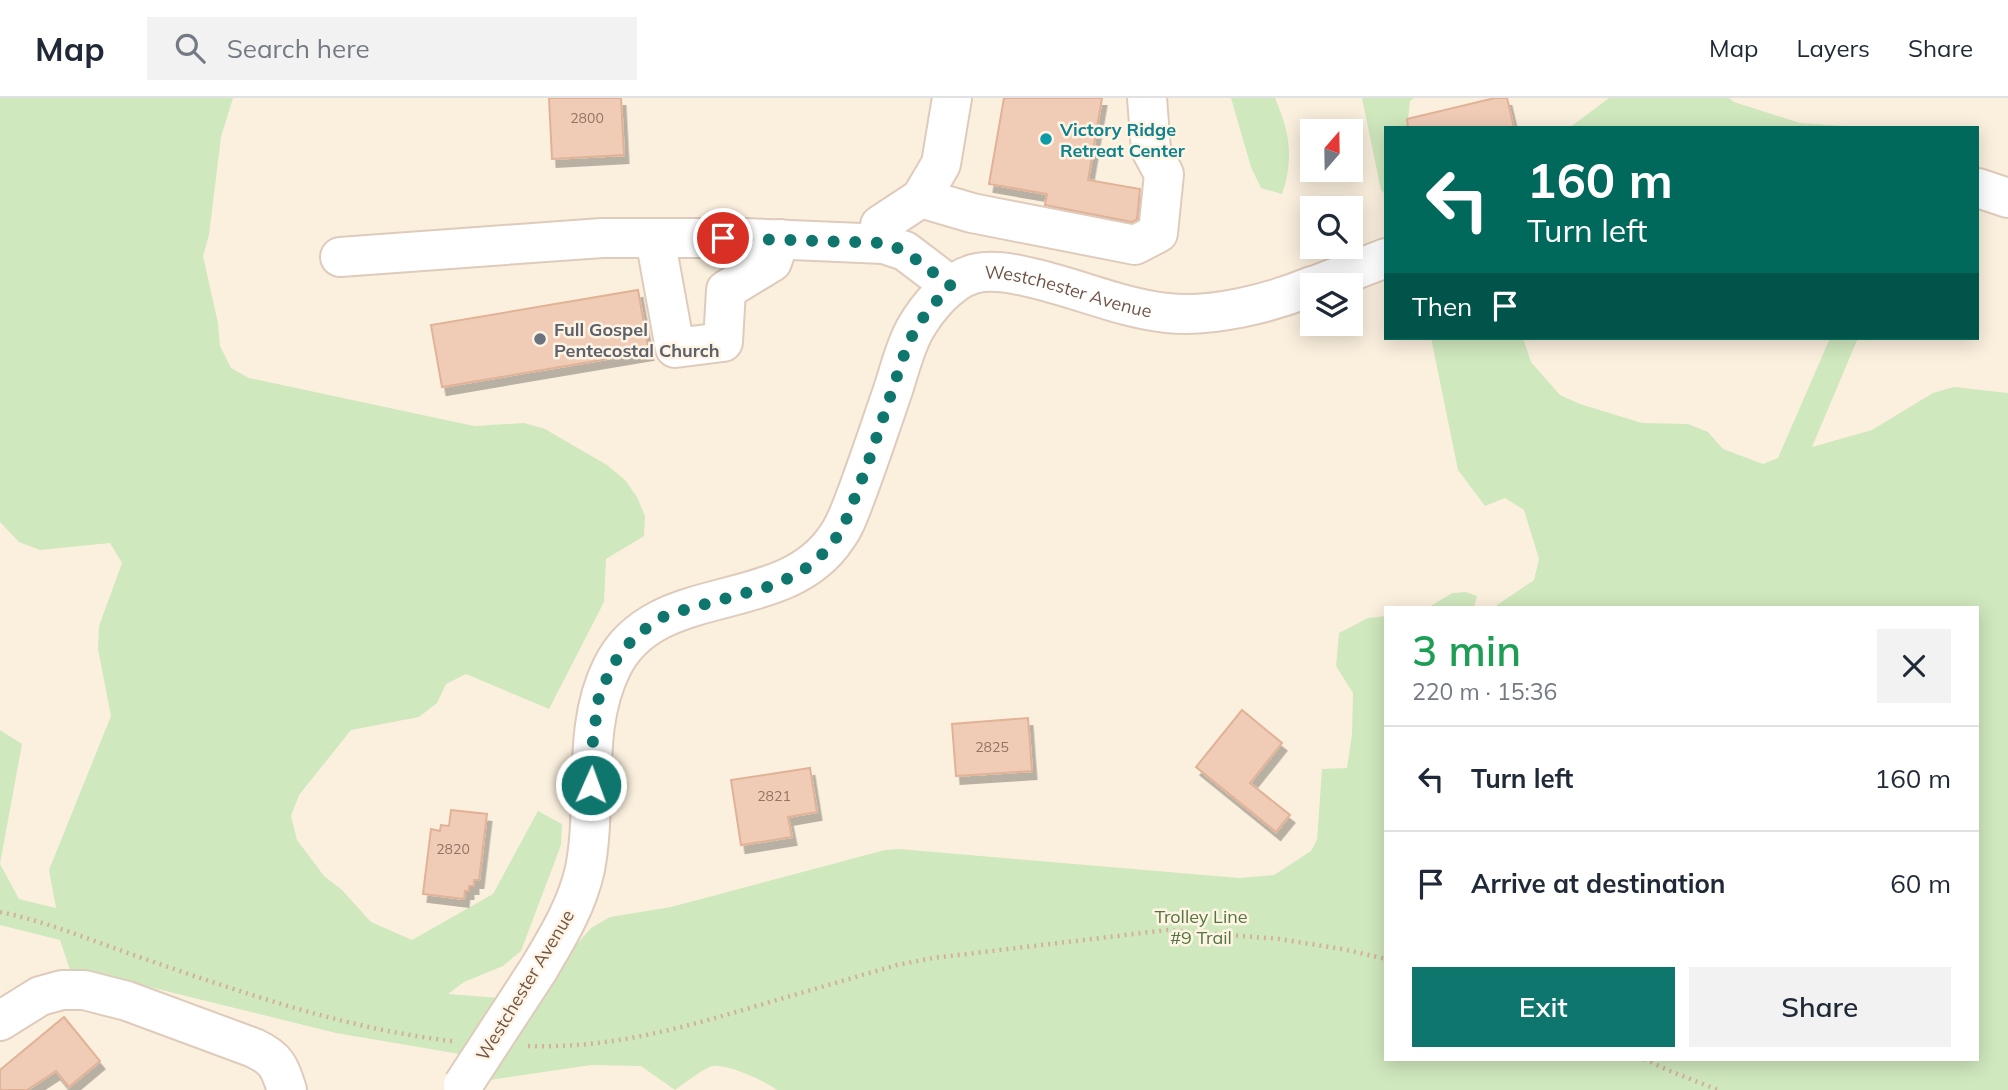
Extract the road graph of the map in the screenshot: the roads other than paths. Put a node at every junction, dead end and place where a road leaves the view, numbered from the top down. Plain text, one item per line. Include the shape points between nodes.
1 (952, 98) edge
2 (1147, 98) edge
3 (1979, 188) edge
4 (922, 198) junction
5 (2008, 198) edge
6 (655, 238) junction
7 (780, 239) junction
8 (884, 243) junction
9 (340, 257) dead end
10 (1384, 259) edge
11 (1347, 273) edge
12 (951, 286) junction
13 (1300, 292) edge
14 (0, 1021) edge
15 (462, 1087) edge
16 (287, 1090) edge

1 - 4 street via 941,164
2 - 4 street via 1151,150 1164,174 1158,233 1135,245 972,213
3 - 5 street
4 - 8 street via 880,225
6 - 7 street
6 - 7 street via 675,348 723,342 726,290 772,262
6 - 9 street
7 - 8 street
8 - 12 street via 905,251
10 - 11 street, Westchester Avenue
12 - 13 street, Westchester Avenue via 973,274 1005,272 1166,313 1203,314
12 - 15 street, Westchester Avenue, bridge via 915,329 847,518 820,557 774,585 666,615 635,636 613,664 599,696 586,866 580,888 557,938
14 - 16 street via 40,996 84,990 254,1048 270,1056

